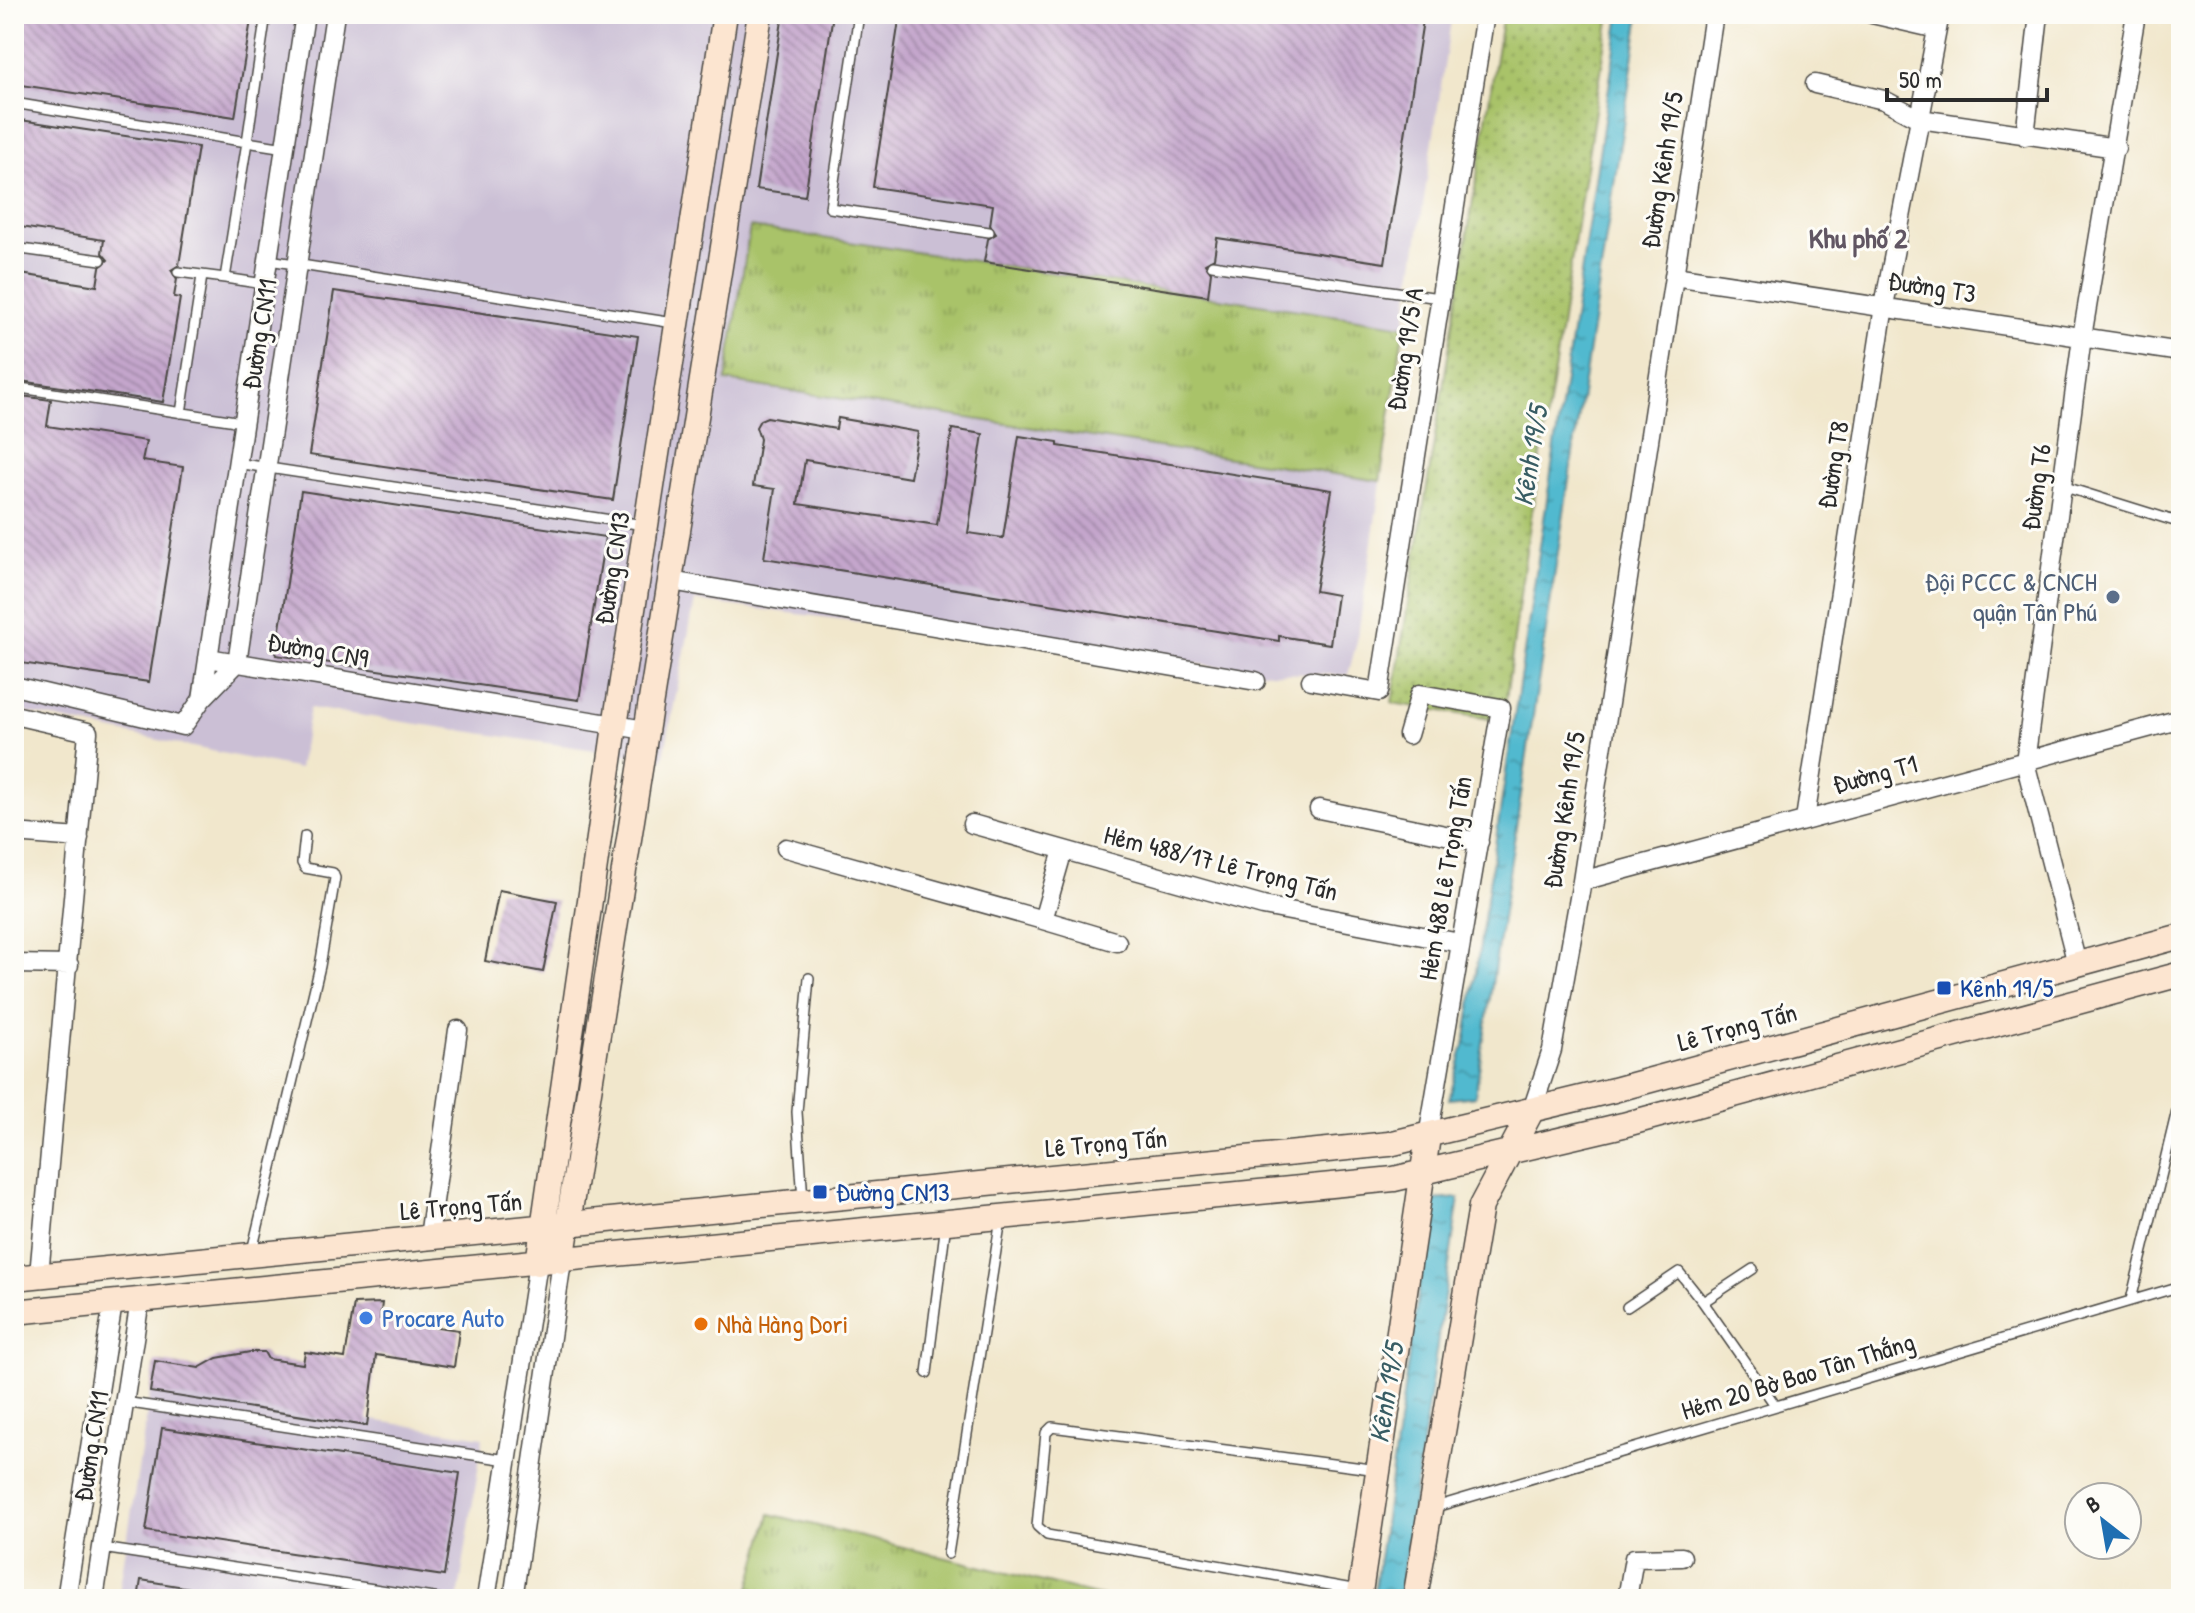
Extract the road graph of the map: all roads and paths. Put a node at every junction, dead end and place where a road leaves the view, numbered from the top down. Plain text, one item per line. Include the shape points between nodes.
1 (266, 14) edge
2 (305, 14) edge
3 (335, 14) edge
4 (725, 14) edge
5 (760, 14) edge
6 (859, 14) edge
7 (1485, 14) edge
8 (1714, 14) edge
9 (1872, 14) edge
10 (2039, 14) edge
11 (2136, 14) edge
12 (1939, 21) edge
13 (1815, 84) dead end
14 (14, 103) edge
15 (1920, 119) junction
16 (2025, 136) junction
17 (247, 142) junction
18 (286, 148) junction
19 (2116, 148) junction
20 (989, 232) dead end
21 (14, 248) edge
22 (101, 260) dead end
23 (269, 260) junction
24 (297, 264) junction
25 (1212, 265) dead end
26 (178, 272) dead end
27 (202, 276) junction
28 (1674, 276) junction
29 (225, 278) junction
30 (264, 284) junction
31 (1439, 298) junction
32 (1884, 306) junction
33 (677, 324) junction
34 (2082, 337) junction
35 (2181, 352) edge
36 (14, 387) edge
37 (181, 413) junction
38 (242, 422) junction
39 (236, 463) junction
40 (265, 467) junction
41 (2062, 486) junction
42 (2181, 523) edge
43 (647, 525) junction
44 (679, 530) junction
45 (671, 581) junction
46 (208, 658) junction
47 (237, 663) junction
48 (1311, 680) dead end
49 (1256, 681) dead end
50 (14, 686) edge
51 (202, 699) junction
52 (14, 715) edge
53 (2181, 719) edge
54 (615, 726) junction
55 (645, 730) junction
56 (1408, 735) dead end
57 (2025, 762) junction
58 (1319, 809) dead end
59 (1805, 819) junction
60 (972, 824) dead end
61 (601, 826) junction
62 (630, 828) junction
63 (14, 833) edge
64 (305, 836) dead end
65 (79, 838) junction
66 (1479, 842) junction
67 (786, 848) dead end
68 (1063, 850) junction
69 (1582, 881) junction
70 (1043, 920) junction
71 (2179, 932) edge
72 (1117, 942) dead end
73 (1460, 943) junction
74 (14, 964) edge
75 (2077, 964) junction
76 (69, 965) junction
77 (2181, 974) edge
78 (809, 978) dead end
79 (2086, 999) junction
80 (458, 1030) dead end
81 (2181, 1094) edge
82 (1532, 1110) junction
83 (1428, 1137) junction
84 (1511, 1153) junction
85 (1422, 1174) junction
86 (803, 1200) junction
87 (1001, 1219) junction
88 (946, 1223) junction
89 (568, 1224) junction
90 (543, 1227) junction
91 (429, 1237) junction
92 (252, 1255) junction
93 (550, 1262) junction
94 (1753, 1269) dead end
95 (39, 1275) junction
96 (14, 1278) edge
97 (2181, 1286) edge
98 (140, 1300) junction
99 (2131, 1300) junction
100 (1703, 1302) junction
101 (113, 1303) junction
102 (1627, 1307) dead end
103 (14, 1312) edge
104 (927, 1373) dead end
105 (124, 1402) junction
106 (1775, 1405) junction
107 (507, 1460) junction
108 (1378, 1470) junction
109 (1429, 1509) junction
110 (102, 1548) junction
111 (948, 1554) dead end
112 (1682, 1557) dead end
113 (1359, 1594) edge
114 (66, 1599) edge
115 (94, 1599) edge
116 (440, 1599) edge
117 (486, 1599) edge
118 (513, 1599) edge
119 (1415, 1599) edge
120 (1627, 1599) edge

1 - 17 lane
2 - 18 street, Đường CN11
3 - 24 street, Đường CN11
4 - 33 main road, Đường CN13
5 - 44 main road
6 - 20 lane via 830,208
7 - 31 street, Đường 19/5 A
8 - 28 street, Đường Kênh 19/5
9 - 12 street
10 - 16 street
11 - 19 street, Đường T6
12 - 15 street, Đường T8
13 - 15 street via 1884,100
14 - 17 lane
15 - 16 street
15 - 32 street, Đường T8
16 - 19 street
17 - 18 lane
17 - 29 lane
18 - 23 street, Đường CN11
19 - 34 street, Đường T6
21 - 22 lane
23 - 24 lane
23 - 30 street, Đường CN11
24 - 33 lane
24 - 40 street, Đường CN11
25 - 31 lane
26 - 27 lane
27 - 29 lane
27 - 37 lane
28 - 32 street, Đường T3
28 - 69 street, Đường Kênh 19/5
29 - 30 lane
30 - 38 street, Đường CN11
31 - 48 street, Đường 19/5 A via 1379,692
32 - 34 street, Đường T3
32 - 59 street, Đường T8
33 - 43 main road, Đường CN13
34 - 35 street, Đường T3
34 - 41 street, Đường T6
36 - 37 lane
37 - 38 lane
38 - 39 street, Đường CN11
39 - 40 lane
39 - 46 street, Đường CN11
40 - 43 lane
40 - 47 street, Đường CN11
41 - 42 lane
41 - 57 street, Đường T6
43 - 44 street
43 - 54 main road, Đường CN13
44 - 45 main road
45 - 49 street
45 - 55 main road
46 - 47 street
46 - 51 street, Đường CN11
47 - 51 street, Đường CN9
47 - 54 street, Đường CN9
50 - 51 street, Đường CN9 via 183,726
52 - 65 street via 88,732
53 - 57 street, Đường T1
54 - 55 street, Đường CN9
54 - 61 main road, Đường CN13
55 - 62 main road
56 - 66 street, Hẻm 488 Lê Trọng Tấn via 1420,694 1501,708
57 - 59 street, Đường T1
57 - 75 street, Đường T6
58 - 66 street
59 - 69 street, Đường T1
60 - 68 street, Hẻm 488/17 Lê Trọng Tấn
61 - 62 street
61 - 90 main road, Đường CN13
62 - 89 main road
63 - 65 street
64 - 92 lane via 305,868 333,873 335,878 320,966
65 - 76 street
66 - 73 street, Hẻm 488 Lê Trọng Tấn
67 - 70 street
68 - 70 street
68 - 73 street, Hẻm 488/17 Lê Trọng Tấn via 1263,906
69 - 82 street, Đường Kênh 19/5 via 1552,1050
70 - 72 street
71 - 75 main road, Lê Trọng Tấn
73 - 83 street, Hẻm 488 Lê Trọng Tấn
74 - 76 street
75 - 79 main road
75 - 82 main road, Lê Trọng Tấn
76 - 95 street
77 - 79 main road
78 - 86 lane via 797,1112
79 - 84 main road
80 - 91 street
81 - 99 lane
82 - 83 main road, Lê Trọng Tấn
82 - 84 main road, Đường Kênh 19/5
83 - 85 main road
83 - 86 main road, Lê Trọng Tấn
84 - 85 main road
84 - 109 main road, Đường Kênh 19/5 via 1481,1206
85 - 87 main road
85 - 108 main road
86 - 89 main road, Lê Trọng Tấn
87 - 88 main road
87 - 111 lane
88 - 93 main road
88 - 104 lane
89 - 90 main road, Lê Trọng Tấn
89 - 93 main road
90 - 91 main road, Lê Trọng Tấn
90 - 93 main road, Đường CN13
91 - 92 main road, Lê Trọng Tấn
92 - 95 main road, Lê Trọng Tấn
93 - 98 main road
93 - 107 street
93 - 118 street
94 - 100 lane
95 - 96 main road, Lê Trọng Tấn
97 - 99 lane, Hẻm 20 Bờ Bao Tân Thắng
98 - 101 main road
98 - 105 street, Đường CN11
99 - 106 lane, Hẻm 20 Bờ Bao Tân Thắng
100 - 102 lane via 1679,1272
100 - 106 lane
101 - 103 main road
101 - 114 street, Đường CN11
105 - 107 lane
105 - 110 street, Đường CN11
106 - 109 lane, Hẻm 20 Bờ Bao Tân Thắng
107 - 117 street
108 - 113 main road
108 - 113 lane via 1052,1427 1046,1433 1037,1526 1047,1535
109 - 119 main road, Đường Kênh 19/5
110 - 115 street, Đường CN11
110 - 116 lane
112 - 120 street via 1634,1558

